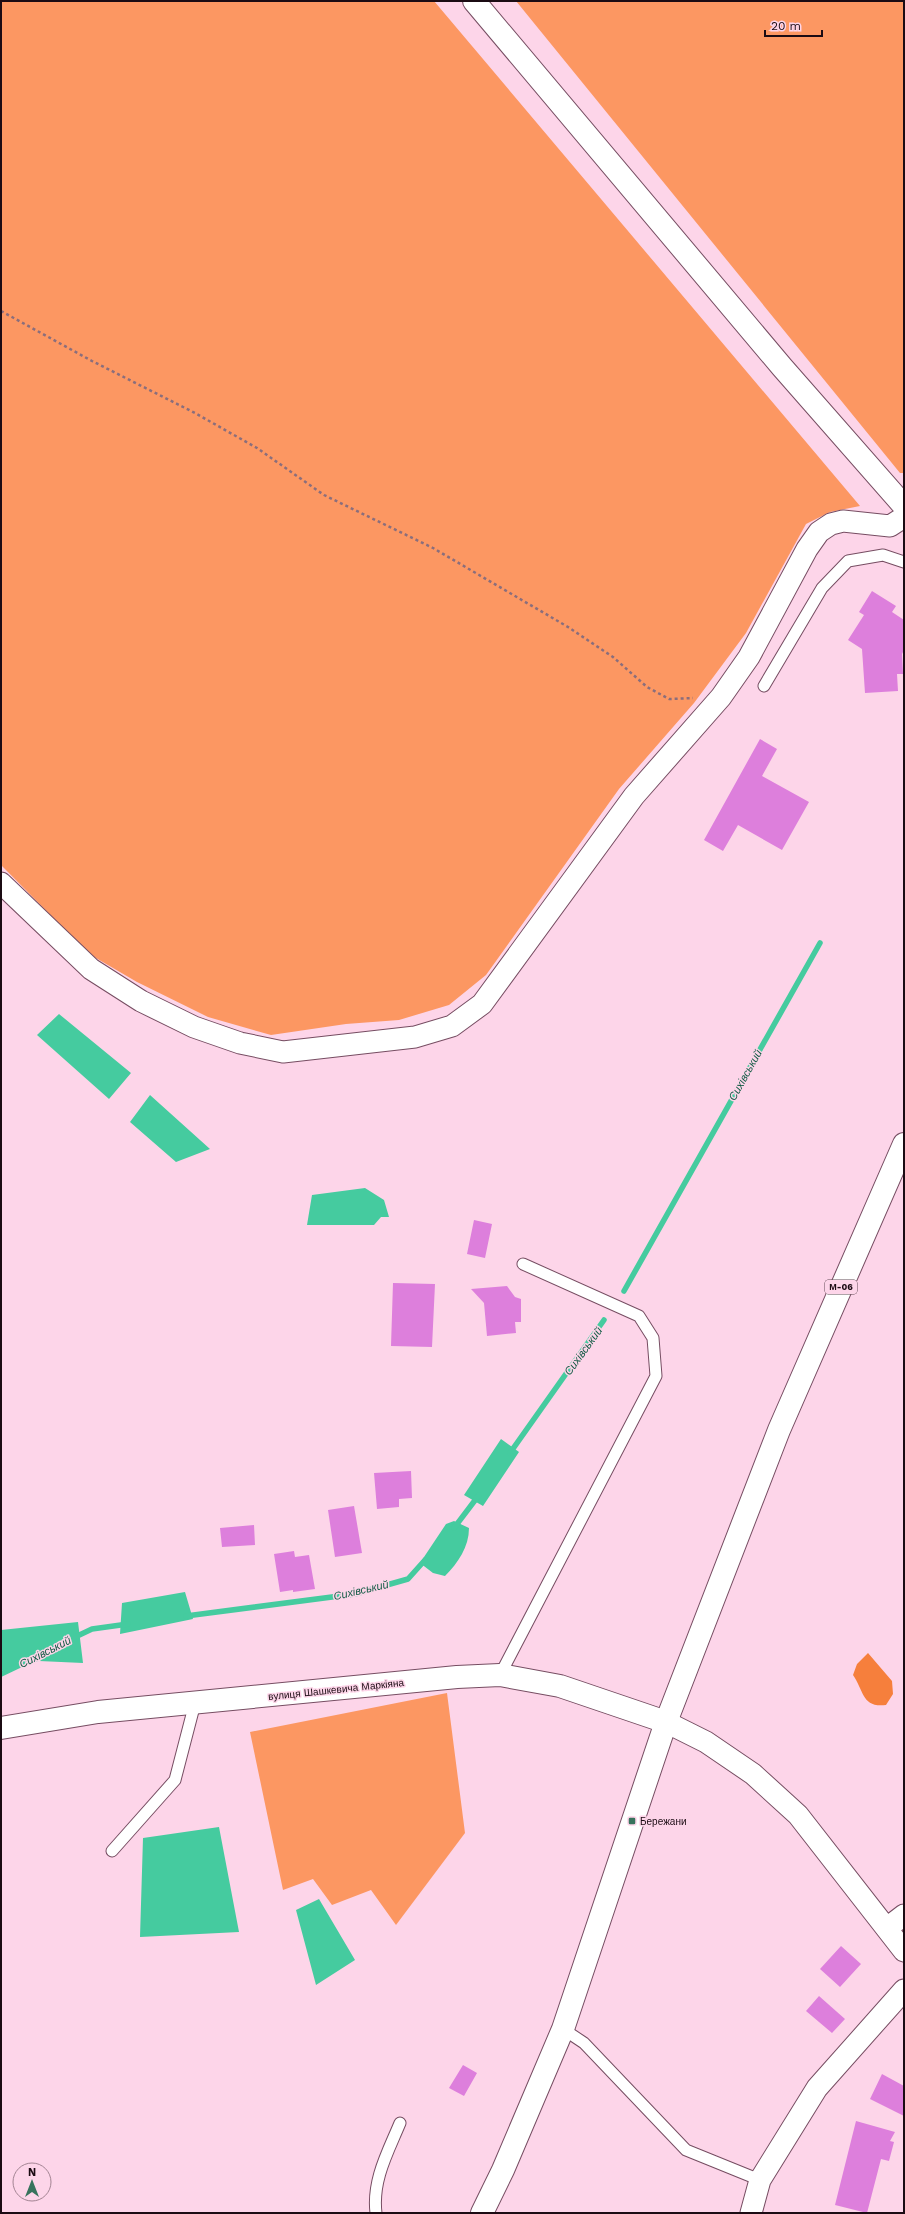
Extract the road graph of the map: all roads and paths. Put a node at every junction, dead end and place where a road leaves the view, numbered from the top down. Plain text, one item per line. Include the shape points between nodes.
1 (474, 1) edge
2 (1, 311) edge
3 (904, 506) edge
4 (904, 517) edge
5 (904, 562) edge
6 (764, 686) dead end
7 (721, 697) junction
8 (1, 883) edge
9 (904, 1144) edge
10 (523, 1264) dead end
11 (500, 1675) junction
12 (195, 1703) junction
13 (666, 1722) junction
14 (1, 1728) edge
15 (112, 1851) dead end
16 (904, 1915) edge
17 (887, 1928) junction
18 (904, 1951) edge
19 (904, 1990) edge
20 (563, 2029) junction
21 (400, 2123) dead end
22 (760, 2180) junction
23 (376, 2213) edge
24 (482, 2213) edge
25 (750, 2213) edge

1 - 3 main road via 782,367
2 - 7 path via 257,448 324,495 433,548 568,627 613,657 647,687 669,699
4 - 7 street via 890,526 843,521 831,524 819,532 807,549 749,657
5 - 6 lane via 883,555 848,561 822,588
7 - 8 street via 634,796 482,1004 452,1026 415,1038 283,1052 240,1042 194,1027 141,1001 91,969
9 - 13 main road, М-06 via 779,1430
10 - 11 lane via 639,1316 653,1338 656,1376
11 - 12 main road, вулиця Шашкевича Маркіяна
11 - 13 main road, вулиця Шашкевича Маркіяна via 560,1686
12 - 14 main road, вулиця Шашкевича Маркіяна via 98,1712
12 - 15 lane via 175,1780
13 - 17 street via 706,1742 752,1774 798,1815
13 - 20 main road, М-06
16 - 17 street
17 - 18 street
19 - 22 street via 817,2088
20 - 22 lane via 584,2043 686,2150
20 - 24 main road, М-06
21 - 23 lane via 380,2171 374,2198
22 - 25 street

